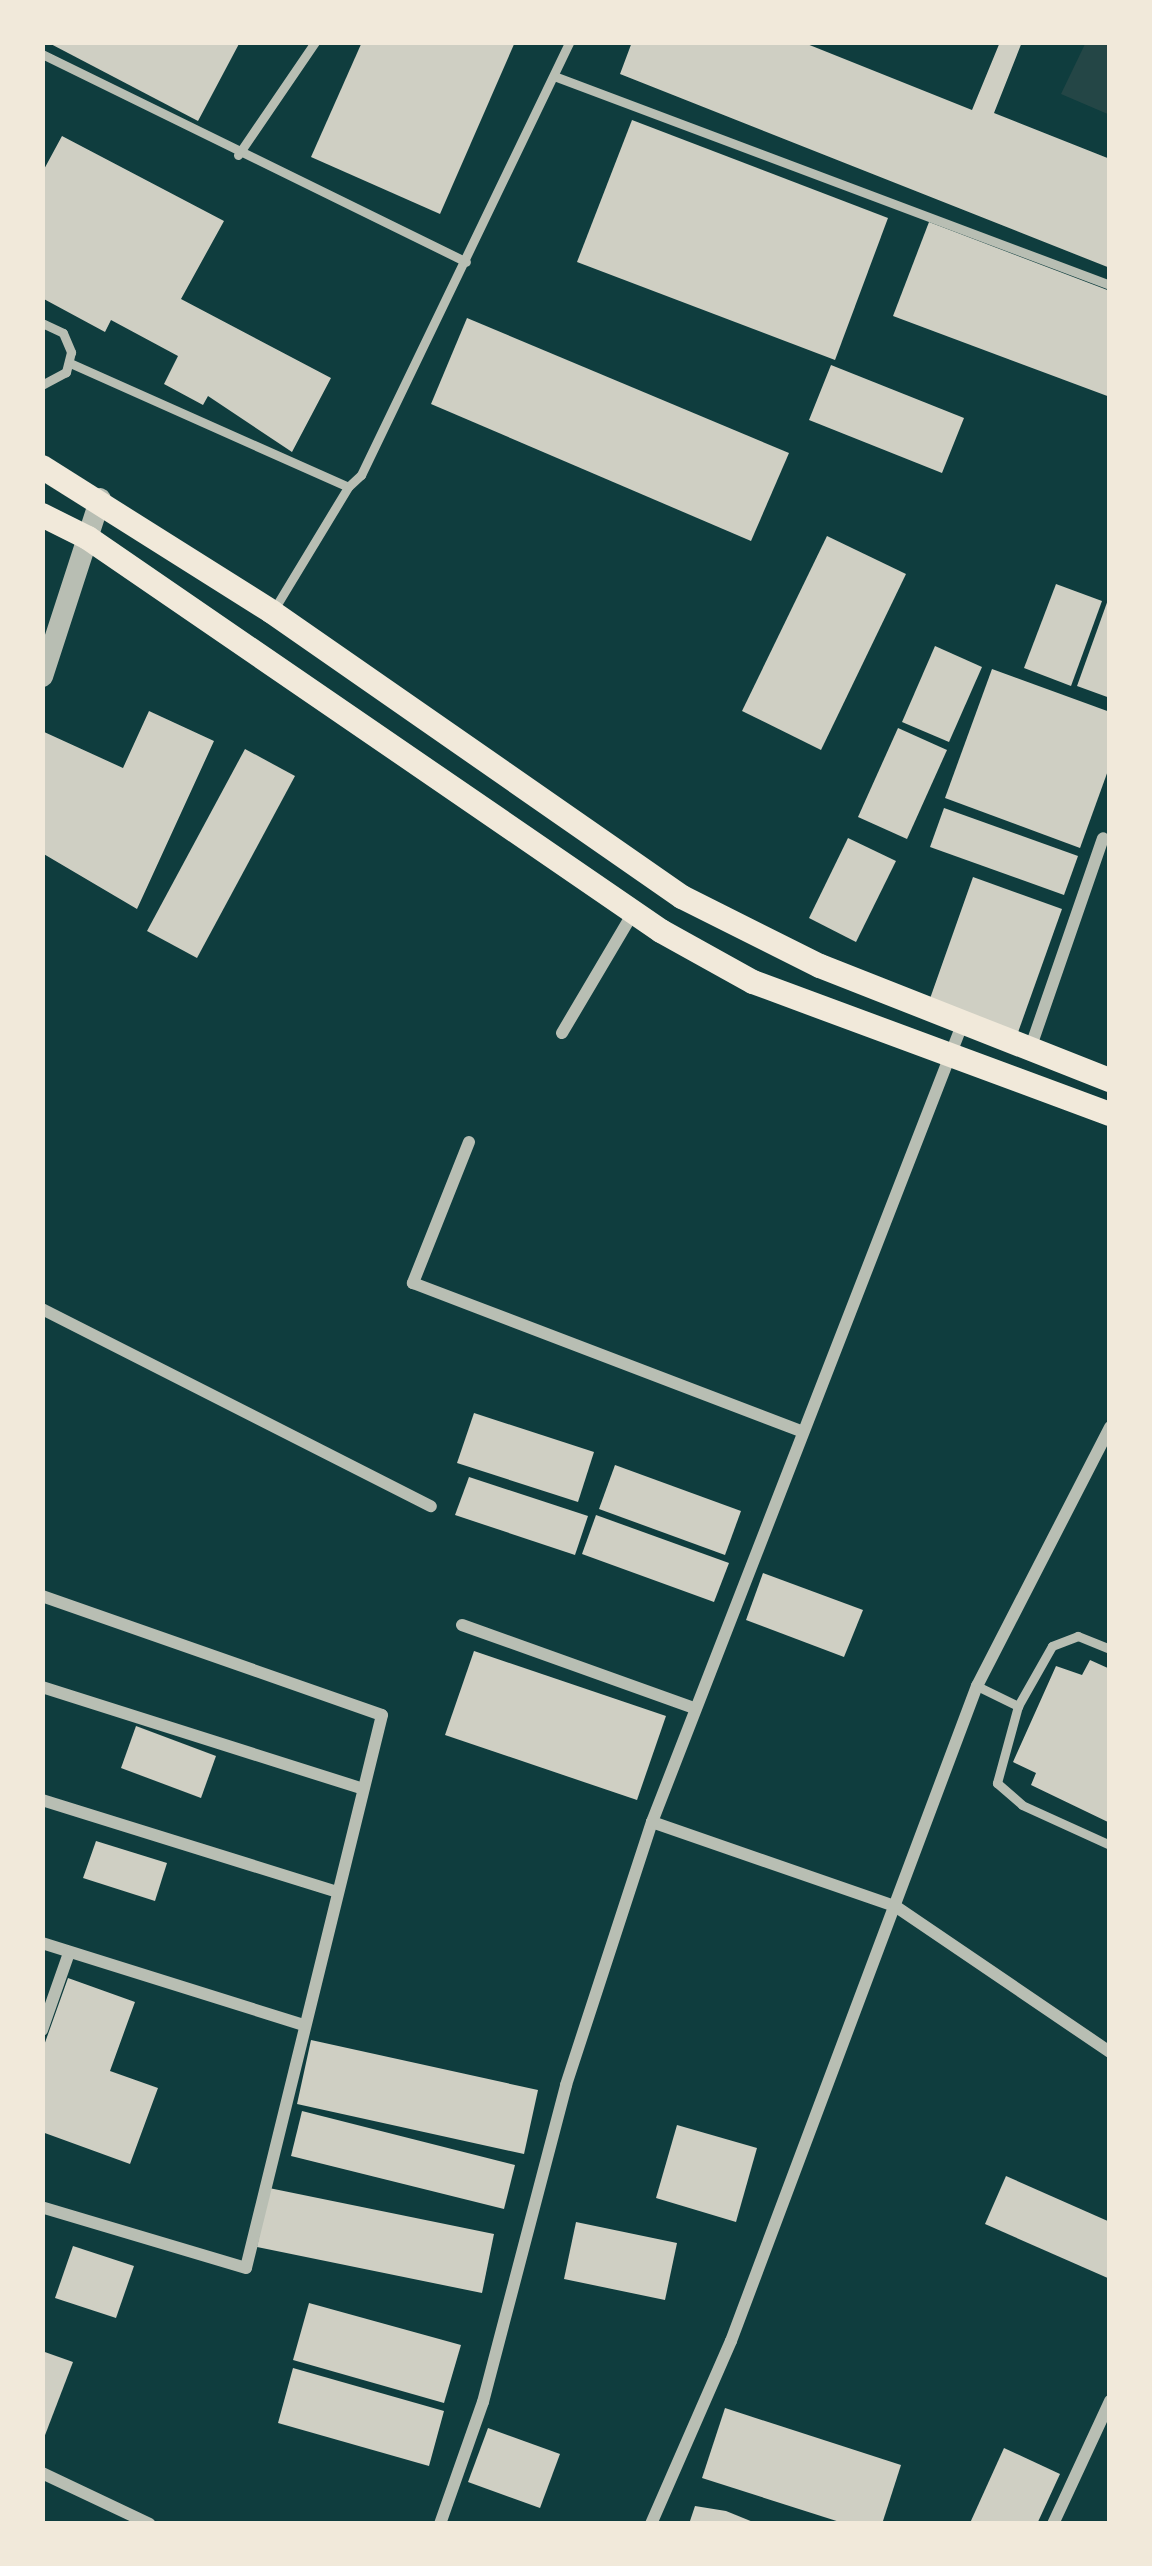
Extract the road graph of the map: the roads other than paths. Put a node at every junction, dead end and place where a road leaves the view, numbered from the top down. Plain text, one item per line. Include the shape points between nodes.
1 (315, 42) edge
2 (569, 42) edge
3 (42, 54) edge
4 (554, 76) junction
5 (238, 155) junction
6 (466, 262) junction
7 (1110, 284) edge
8 (42, 323) edge
9 (70, 363) junction
10 (42, 386) edge
11 (42, 466) edge
12 (348, 488) junction
13 (100, 498) junction
14 (42, 515) edge
15 (88, 538) junction
16 (272, 612) junction
17 (42, 676) edge
18 (1103, 838) dead end
19 (633, 913) junction
20 (962, 1025) junction
21 (562, 1034) dead end
22 (1029, 1051) junction
23 (950, 1054) junction
24 (1110, 1080) edge
25 (1110, 1114) edge
26 (469, 1142) dead end
27 (42, 1309) edge
28 (1110, 1427) edge
29 (800, 1431) junction
30 (431, 1506) dead end
31 (42, 1596) edge
32 (462, 1625) dead end
33 (1110, 1648) edge
34 (977, 1686) junction
35 (42, 1687) edge
36 (1018, 1706) junction
37 (694, 1708) junction
38 (362, 1789) junction
39 (42, 1800) edge
40 (652, 1822) junction
41 (1110, 1845) edge
42 (337, 1892) junction
43 (895, 1906) junction
44 (42, 1943) edge
45 (69, 1953) junction
46 (304, 2025) junction
47 (42, 2030) edge
48 (1110, 2052) edge
49 (42, 2207) edge
50 (1110, 2401) edge
51 (42, 2473) edge
52 (150, 2524) edge
53 (440, 2524) edge
54 (651, 2524) edge
55 (1053, 2524) edge

1 - 5 lane
2 - 4 lane
3 - 5 lane
4 - 6 lane
4 - 7 lane
5 - 6 lane
6 - 12 lane
8 - 9 lane via 63,333
9 - 10 lane
9 - 12 lane
11 - 13 main road
12 - 16 lane
13 - 15 street
13 - 16 main road
14 - 15 main road
15 - 17 street
15 - 19 main road
16 - 20 main road via 682,897
18 - 22 street
19 - 21 street
19 - 23 main road via 753,982
20 - 22 main road
20 - 23 street
22 - 24 main road
23 - 25 main road
23 - 29 street
26 - 29 street via 413,1283
27 - 30 street
28 - 34 street
29 - 37 street
31 - 38 street via 382,1715
32 - 37 street
33 - 36 lane via 1063,1638
34 - 36 lane
34 - 43 street
35 - 38 street
36 - 41 lane via 997,1783 1022,1805
37 - 40 street
38 - 42 street
39 - 42 street
40 - 43 street
40 - 53 street via 566,2085 483,2402
42 - 46 street
43 - 48 street
43 - 54 street via 731,2341
44 - 45 street
45 - 46 street
45 - 47 street
46 - 49 street via 246,2268
50 - 55 street
51 - 52 street

